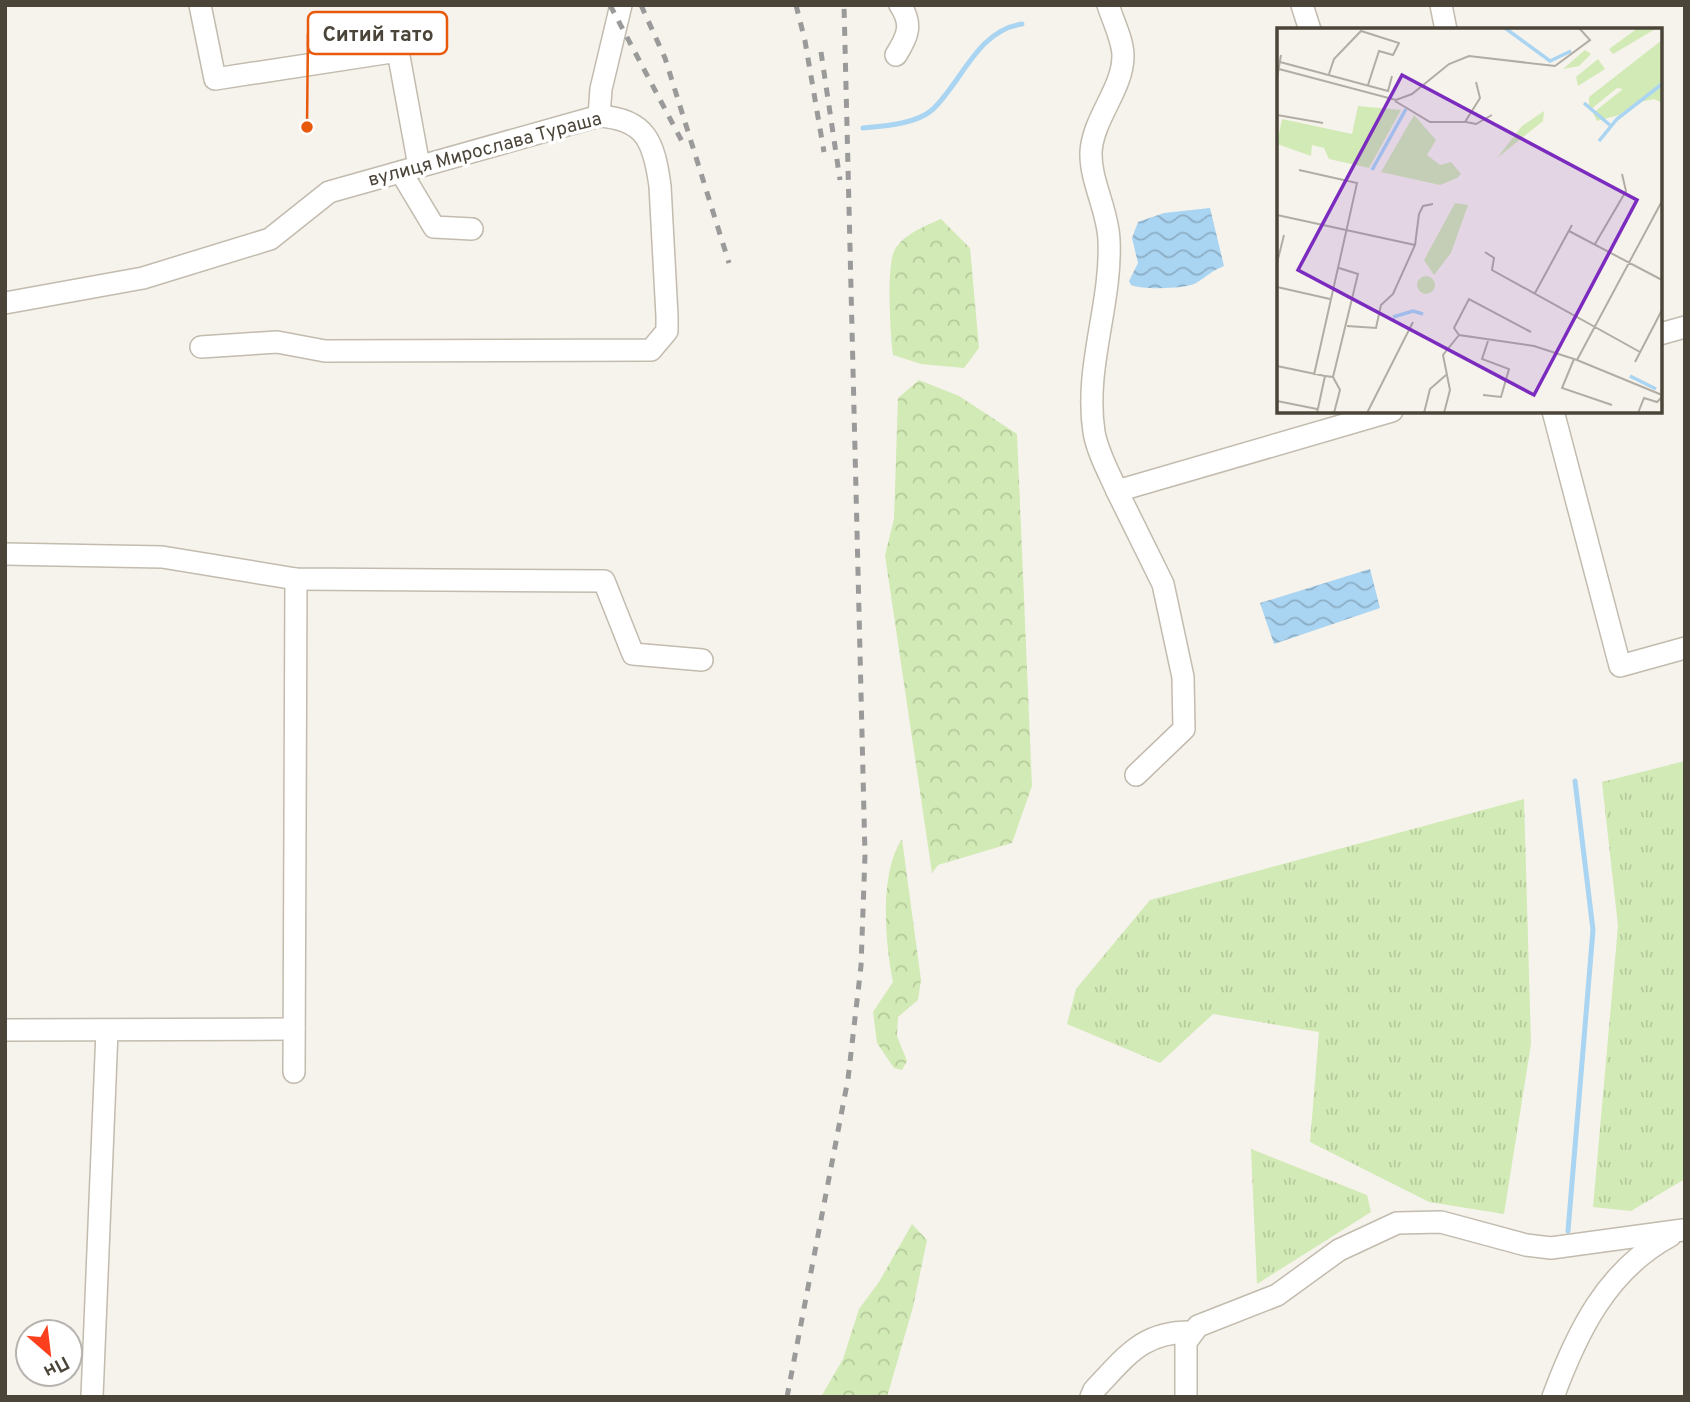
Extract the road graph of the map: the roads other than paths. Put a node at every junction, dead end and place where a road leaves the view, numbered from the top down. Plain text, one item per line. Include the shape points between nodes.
1 (200, 5) edge
2 (621, 5) edge
3 (900, 5) edge
4 (1108, 5) edge
5 (1302, 5) edge
6 (1441, 5) edge
7 (1309, 28) edge
8 (1446, 28) edge
9 (896, 55) dead end
10 (599, 116) junction
11 (410, 169) junction
12 (472, 229) dead end
13 (5, 303) edge
14 (1685, 327) edge
15 (1662, 333) edge
16 (201, 346) dead end
17 (1385, 413) edge
18 (1554, 413) edge
19 (1117, 491) junction
20 (5, 554) edge
21 (296, 579) junction
22 (1685, 648) edge
23 (702, 660) dead end
24 (1136, 775) dead end
25 (294, 1029) junction
26 (5, 1030) edge
27 (107, 1031) junction
28 (294, 1072) dead end
29 (1684, 1229) edge
30 (1192, 1332) junction
31 (92, 1397) edge
32 (1091, 1397) edge
33 (1186, 1397) edge
34 (1553, 1397) edge

1 - 11 street via 215,79 398,51
2 - 10 street
3 - 9 street via 909,18 908,37
4 - 19 street via 1123,52 1122,68 1091,149 1109,240 1107,291 1094,369 1094,433
5 - 7 street
6 - 8 street
10 - 11 street, вулиця Мирослава Тураша
10 - 16 street, вулиця Мирослава Тураша via 624,117 643,130 657,164 667,331 651,350 325,351 277,342
11 - 12 street via 434,227
11 - 13 street, вулиця Мирослава Тураша via 329,192 270,239 143,278
14 - 15 street
17 - 19 street
18 - 22 street via 1620,666
19 - 24 street via 1163,584 1183,677 1184,729
20 - 21 street via 162,557
21 - 23 street via 604,581 633,654
21 - 25 street
25 - 27 street
25 - 28 street
26 - 27 street
27 - 31 street
29 - 30 street via 1551,1248 1441,1222 1397,1223 1339,1250 1277,1295
29 - 34 street via 1652,1246 1609,1287 1581,1329
30 - 32 street via 1150,1338 1132,1351
30 - 33 street via 1185,1353

